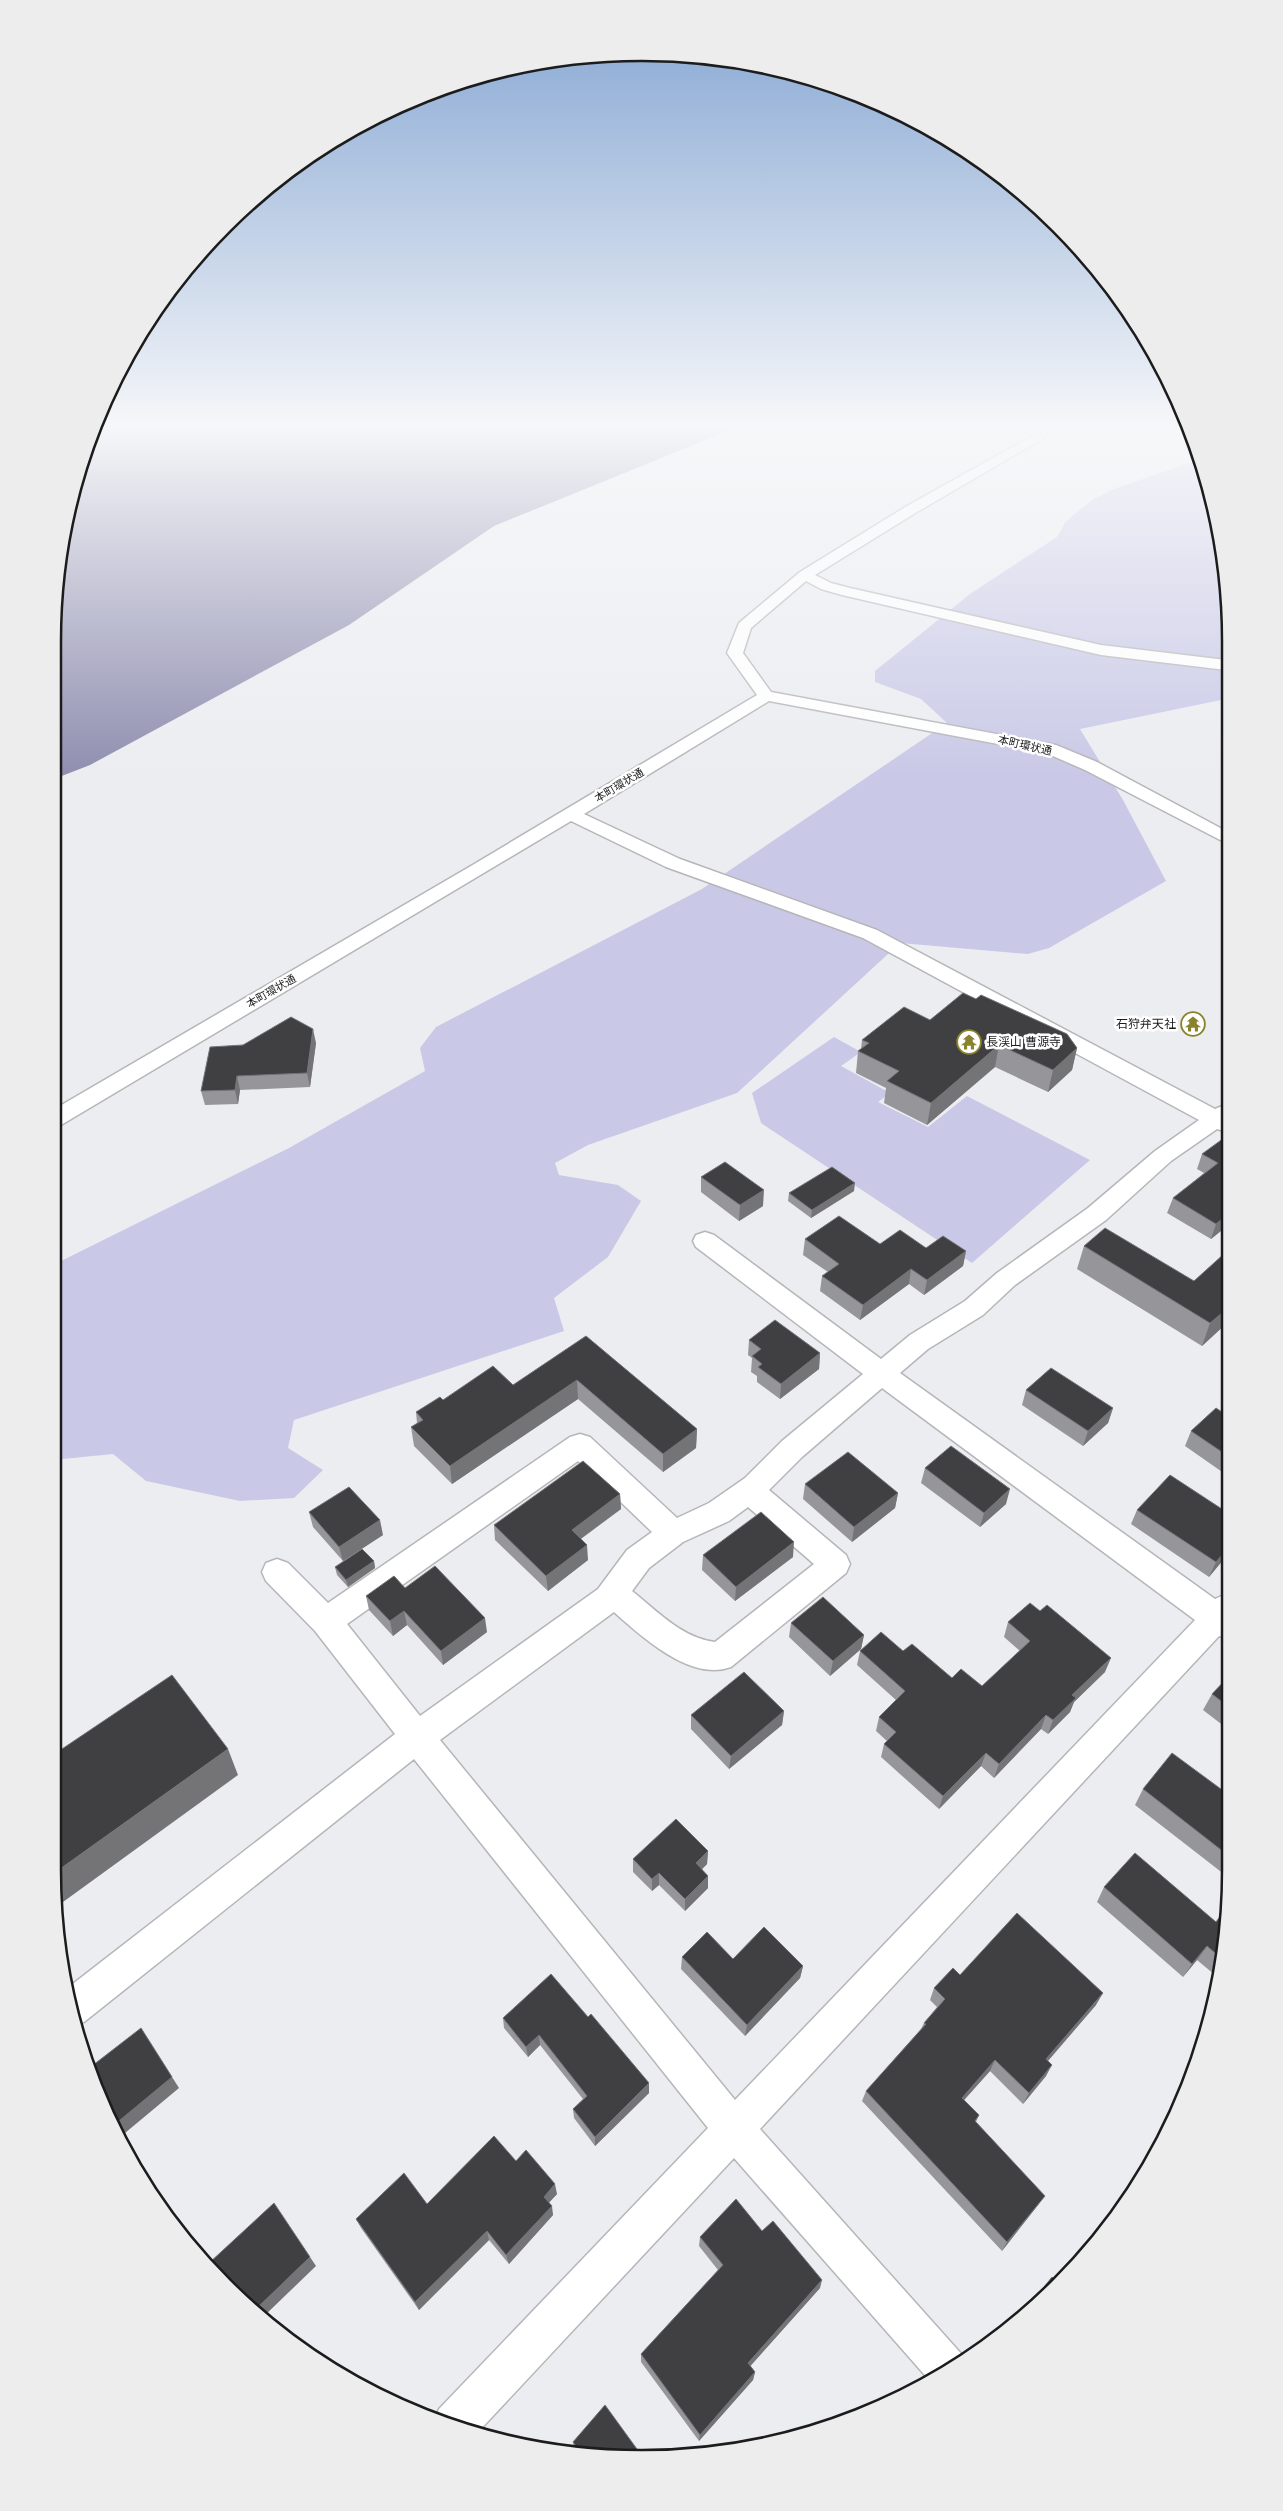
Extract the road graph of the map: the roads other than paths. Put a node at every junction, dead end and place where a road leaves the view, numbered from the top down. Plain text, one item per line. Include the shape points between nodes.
1 (860, 541) edge
2 (805, 575) junction
3 (1222, 665) edge
4 (766, 696) junction
5 (570, 814) junction
6 (1222, 836) edge
7 (61, 1115) edge
8 (1222, 1117) edge
9 (1222, 1119) edge
10 (704, 1241) dead end
11 (881, 1373) junction
12 (749, 1490) junction
13 (673, 1533) junction
14 (277, 1572) dead end
15 (613, 1593) junction
16 (1222, 1615) edge
17 (1222, 1620) edge
18 (326, 1621) junction
19 (416, 1737) junction
20 (77, 2004) edge
21 (734, 2128) junction
22 (944, 2364) edge
23 (460, 2421) edge

1 - 2 street
2 - 3 street via 847,592 1100,650
2 - 4 street via 744,626 735,653
4 - 5 street, 本町環状通
4 - 6 street, 本町環状通 via 1050,749 1091,766
5 - 7 street, 本町環状通
5 - 8 street via 673,863 870,934
9 - 11 street via 1140,1175 1097,1214 1006,1279 974,1308 919,1342
10 - 11 street
11 - 12 street
11 - 16 street
12 - 13 street via 719,1512
12 - 15 street via 835,1564 720,1657 703,1656 677,1644
13 - 15 street via 638,1559
13 - 18 street via 580,1445
14 - 18 street
15 - 19 street
17 - 21 street
18 - 19 street
19 - 20 street
19 - 21 street
21 - 22 street
21 - 23 street

